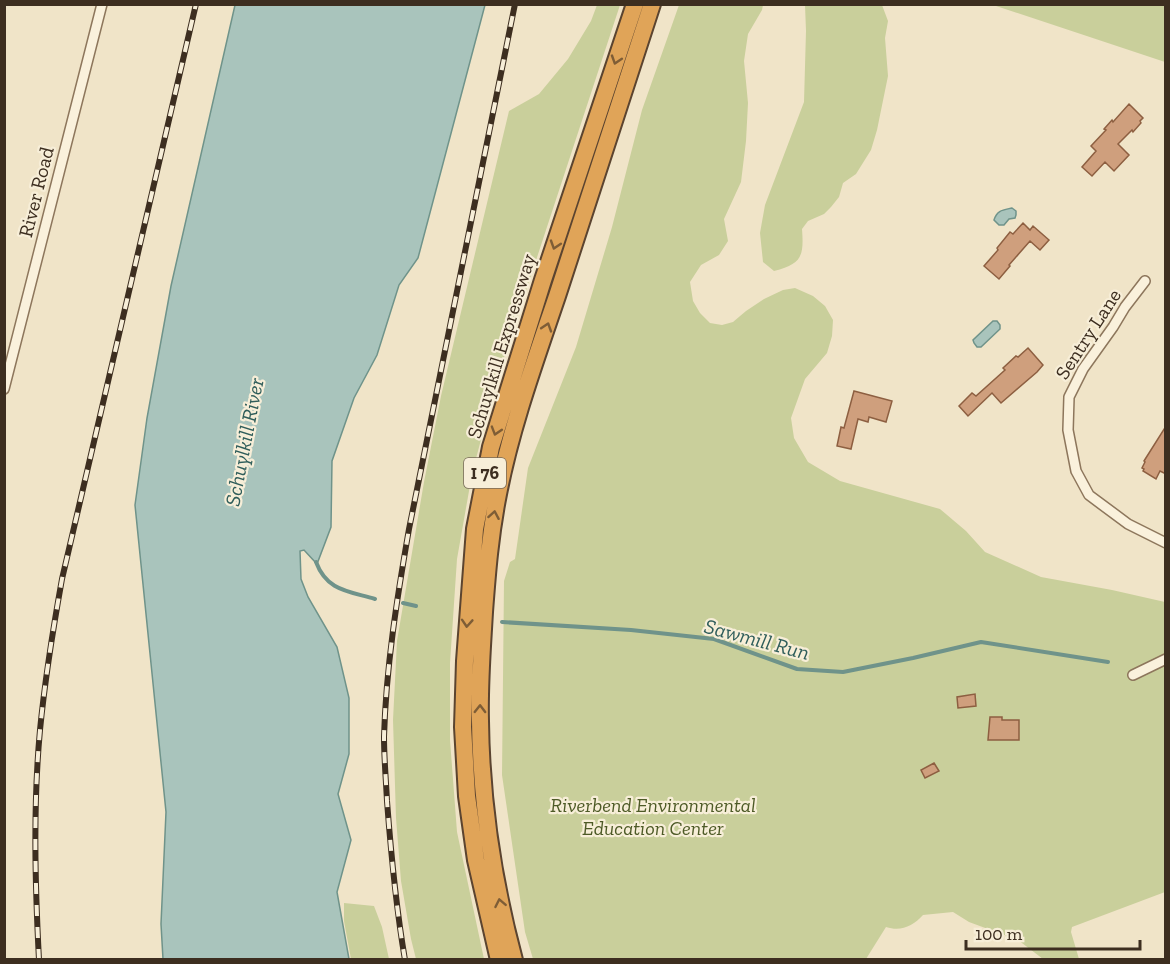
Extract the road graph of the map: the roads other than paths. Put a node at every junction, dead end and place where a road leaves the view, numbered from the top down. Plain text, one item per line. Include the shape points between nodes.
1 (102, 4) edge
2 (635, 4) edge
3 (652, 4) edge
4 (1145, 280) dead end
5 (4, 389) edge
6 (1166, 543) edge
7 (1166, 659) edge
8 (1133, 675) dead end
9 (499, 960) edge
10 (514, 960) edge

1 - 5 street, River Road
2 -> 9 highway, Schuylkill Expressway / I 76 via 491,447 475,528 463,727 476,860
10 -> 3 highway, Schuylkill Expressway / I 76 via 494,874 482,767 481,665 491,531 505,460 527,387
4 - 6 street, Sentry Lane via 1083,369 1069,397 1068,430 1076,471 1089,495 1128,524
7 - 8 street

